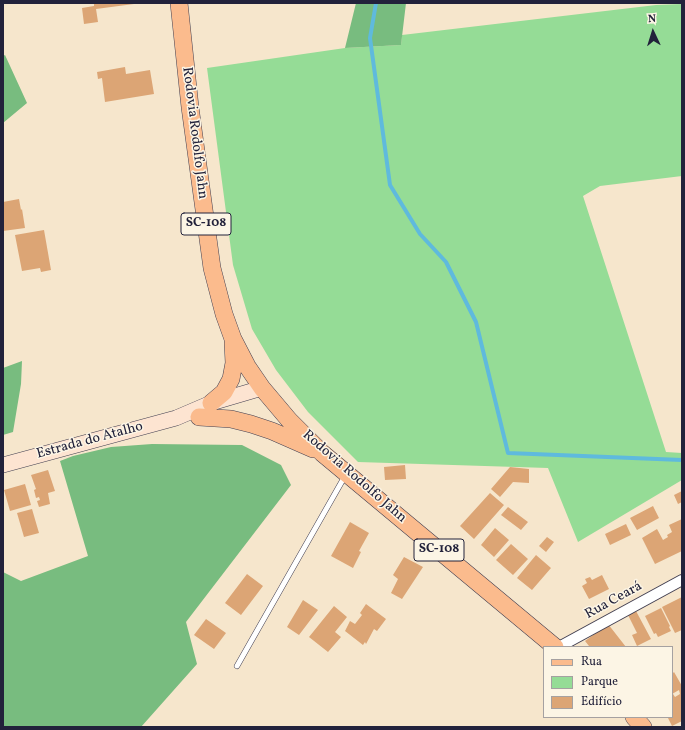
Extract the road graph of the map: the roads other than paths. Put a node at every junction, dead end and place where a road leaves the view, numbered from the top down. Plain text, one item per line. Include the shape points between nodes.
1 (179, 3) edge
2 (233, 339) junction
3 (262, 388) junction
4 (211, 403) junction
5 (199, 416) junction
6 (176, 418) junction
7 (322, 453) junction
8 (3, 465) edge
9 (346, 473) junction
10 (682, 580) edge
11 (554, 646) edge
12 (561, 646) edge
13 (237, 666) dead end
14 (635, 718) edge
15 (643, 727) edge

1 - 2 main road, Rodovia Rodolfo Jahn / SC-108 via 210,254 224,314
2 - 3 main road, Rodovia Rodolfo Jahn / SC-108
2 - 4 main road via 234,363 231,379 224,392
3 - 4 street, Estrada do Atalho
3 - 5 street, Estrada do Atalho via 238,405
3 - 7 main road, Rodovia Rodolfo Jahn / SC-108
4 - 6 street, Estrada do Atalho
5 - 6 street, Estrada do Atalho
5 - 7 main road via 252,424
6 - 8 street, Estrada do Atalho
7 - 9 main road, Rodovia Rodolfo Jahn / SC-108
9 - 11 main road, Rodovia Rodolfo Jahn / SC-108
9 - 13 lane
10 - 12 street, Rua Ceará
14 - 15 main road

